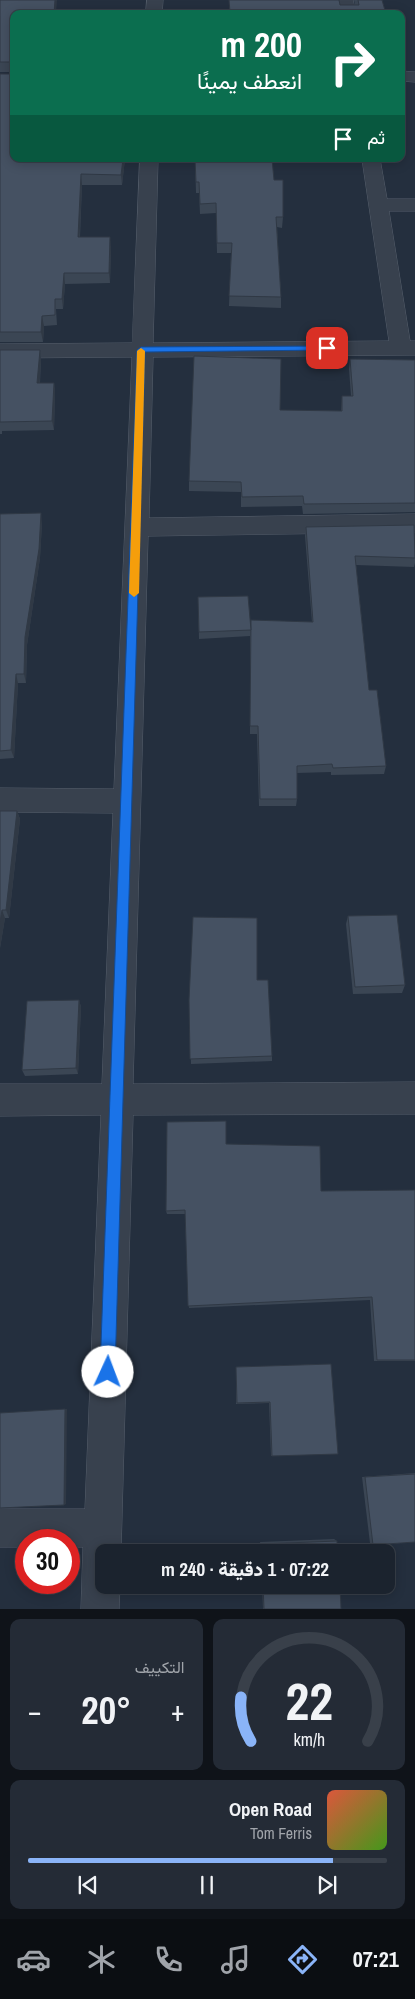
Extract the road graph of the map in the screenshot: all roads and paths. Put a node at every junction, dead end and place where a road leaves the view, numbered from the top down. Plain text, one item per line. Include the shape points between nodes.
1 (148, 162) edge
2 (371, 162) edge
3 (377, 205) junction
4 (415, 205) edge
5 (408, 348) edge
6 (141, 350) junction
7 (0, 351) edge
8 (415, 523) edge
9 (136, 527) junction
10 (0, 800) edge
11 (127, 801) junction
12 (415, 1098) edge
13 (117, 1099) junction
14 (0, 1100) edge
15 (0, 1528) edge
16 (102, 1528) junction
17 (100, 1609) edge

1 - 6 street
2 - 3 street
3 - 4 street
3 - 5 street
5 - 6 street
6 - 7 street
6 - 9 street
8 - 9 street
9 - 11 street
10 - 11 street
11 - 13 street
12 - 13 street
13 - 14 street
13 - 16 street
15 - 16 street
16 - 17 street

